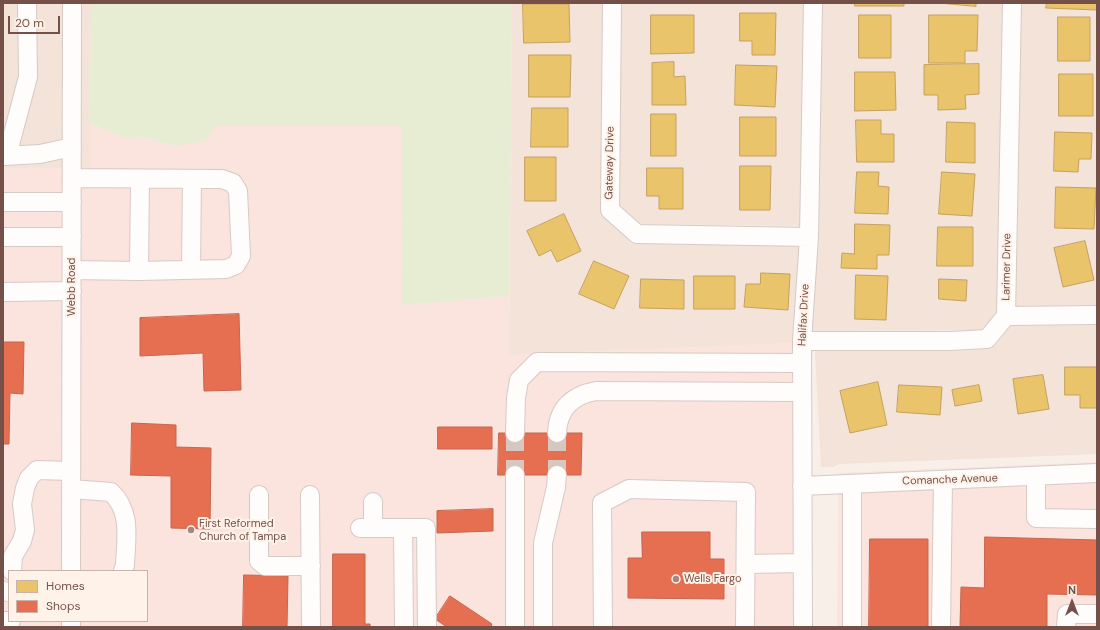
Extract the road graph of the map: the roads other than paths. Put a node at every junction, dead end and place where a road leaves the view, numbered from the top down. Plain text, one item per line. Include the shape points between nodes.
1 (27, 3) edge
2 (72, 3) edge
3 (612, 3) edge
4 (814, 3) edge
5 (1012, 3) edge
6 (72, 147) junction
7 (5, 156) edge
8 (72, 178) junction
9 (140, 179) junction
10 (192, 179) junction
11 (3, 202) edge
12 (72, 202) junction
13 (3, 237) edge
14 (72, 237) junction
15 (809, 237) junction
16 (72, 270) junction
17 (192, 270) junction
18 (139, 271) junction
19 (72, 291) junction
20 (3, 292) edge
21 (1097, 315) edge
22 (1006, 316) junction
23 (802, 341) junction
24 (802, 363) junction
25 (802, 392) junction
26 (515, 433) tunnel mouth
27 (557, 433) tunnel mouth
28 (71, 471) junction
29 (1097, 473) edge
30 (515, 475) tunnel mouth
31 (557, 475) tunnel mouth
32 (1036, 476) junction
33 (943, 480) junction
34 (852, 484) junction
35 (802, 486) junction
36 (71, 489) junction
37 (259, 494) dead end
38 (310, 494) dead end
39 (373, 502) dead end
40 (1097, 520) edge
41 (403, 528) junction
42 (10, 561) edge
43 (802, 563) junction
44 (746, 564) junction
45 (310, 566) junction
46 (71, 570) edge
47 (123, 570) edge
48 (1097, 614) edge
49 (311, 627) edge
50 (404, 627) edge
51 (427, 627) edge
52 (515, 627) edge
53 (543, 627) edge
54 (603, 627) edge
55 (745, 627) edge
56 (803, 627) edge
57 (852, 627) edge
58 (941, 627) edge
59 (1066, 627) edge

1 - 7 street via 28,77
2 - 6 street, Webb Road
3 - 15 street, Gateway Drive via 610,210 637,234
4 - 15 street, Halifax Drive
5 - 22 street, Larimer Drive
6 - 7 street via 40,154
6 - 8 street, Webb Road
8 - 9 street
8 - 12 street, Webb Road
9 - 10 street
9 - 18 street
10 - 17 street
10 - 17 street via 222,179 233,183 238,191 241,256 236,265 226,269
11 - 12 street
12 - 14 street, Webb Road
13 - 14 street
14 - 16 street, Webb Road
15 - 23 street, Halifax Drive
16 - 18 street
16 - 19 street, Webb Road
17 - 18 street
19 - 20 street
19 - 28 street, Webb Road
21 - 22 street
22 - 23 street, Larimer Drive via 987,339
23 - 24 street, Halifax Drive
24 - 25 street, Halifax Drive
24 - 26 street via 536,362 519,380
25 - 27 street via 596,391 571,400 562,414
25 - 35 street, Halifax Drive
28 - 36 street, Webb Road
28 - 42 street via 37,470 29,478 22,504 25,530 22,541
29 - 32 street, Comanche Avenue
30 - 52 street
31 - 53 street via 543,543
32 - 33 street, Comanche Avenue
32 - 40 street via 1036,518
33 - 34 street, Comanche Avenue
33 - 58 street
34 - 35 street, Comanche Avenue
34 - 57 street
35 - 43 street, Halifax Drive
36 - 46 street, Webb Road
36 - 47 street via 111,492 120,500 126,517
37 - 45 street via 259,561 265,566
38 - 45 street
39 - 41 street via 366,528
41 - 50 street
41 - 51 street via 426,528
43 - 44 street
43 - 56 street, Halifax Drive
44 - 54 street via 746,492 629,489 602,503
44 - 55 street
45 - 49 street
48 - 59 street via 1066,614

